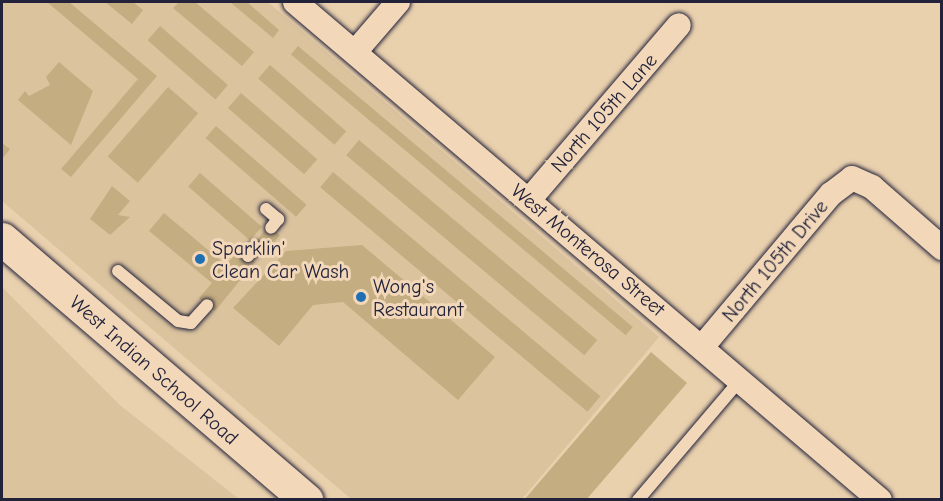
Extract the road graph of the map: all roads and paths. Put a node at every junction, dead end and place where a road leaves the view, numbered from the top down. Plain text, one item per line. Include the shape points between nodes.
1 (295, 2) edge
2 (398, 2) edge
3 (679, 25) dead end
4 (355, 52) junction
5 (529, 200) junction
6 (266, 209) dead end
7 (271, 228) dead end
8 (2, 240) edge
9 (942, 248) edge
10 (118, 271) dead end
11 (207, 305) dead end
12 (702, 347) junction
13 (740, 380) junction
14 (306, 500) edge
15 (638, 500) edge
16 (880, 500) edge

1 - 4 street, West Monterosa Street
2 - 4 street
3 - 5 street, North 105th Lane
4 - 5 street, West Monterosa Street
5 - 12 street, West Monterosa Street
6 - 7 lane via 278,219
8 - 14 main road, West Indian School Road
9 - 12 street, North 105th Drive via 872,187 852,178 831,194
10 - 11 lane via 178,321 191,322
12 - 13 street, West Monterosa Street
13 - 15 lane
13 - 16 street, West Monterosa Street

